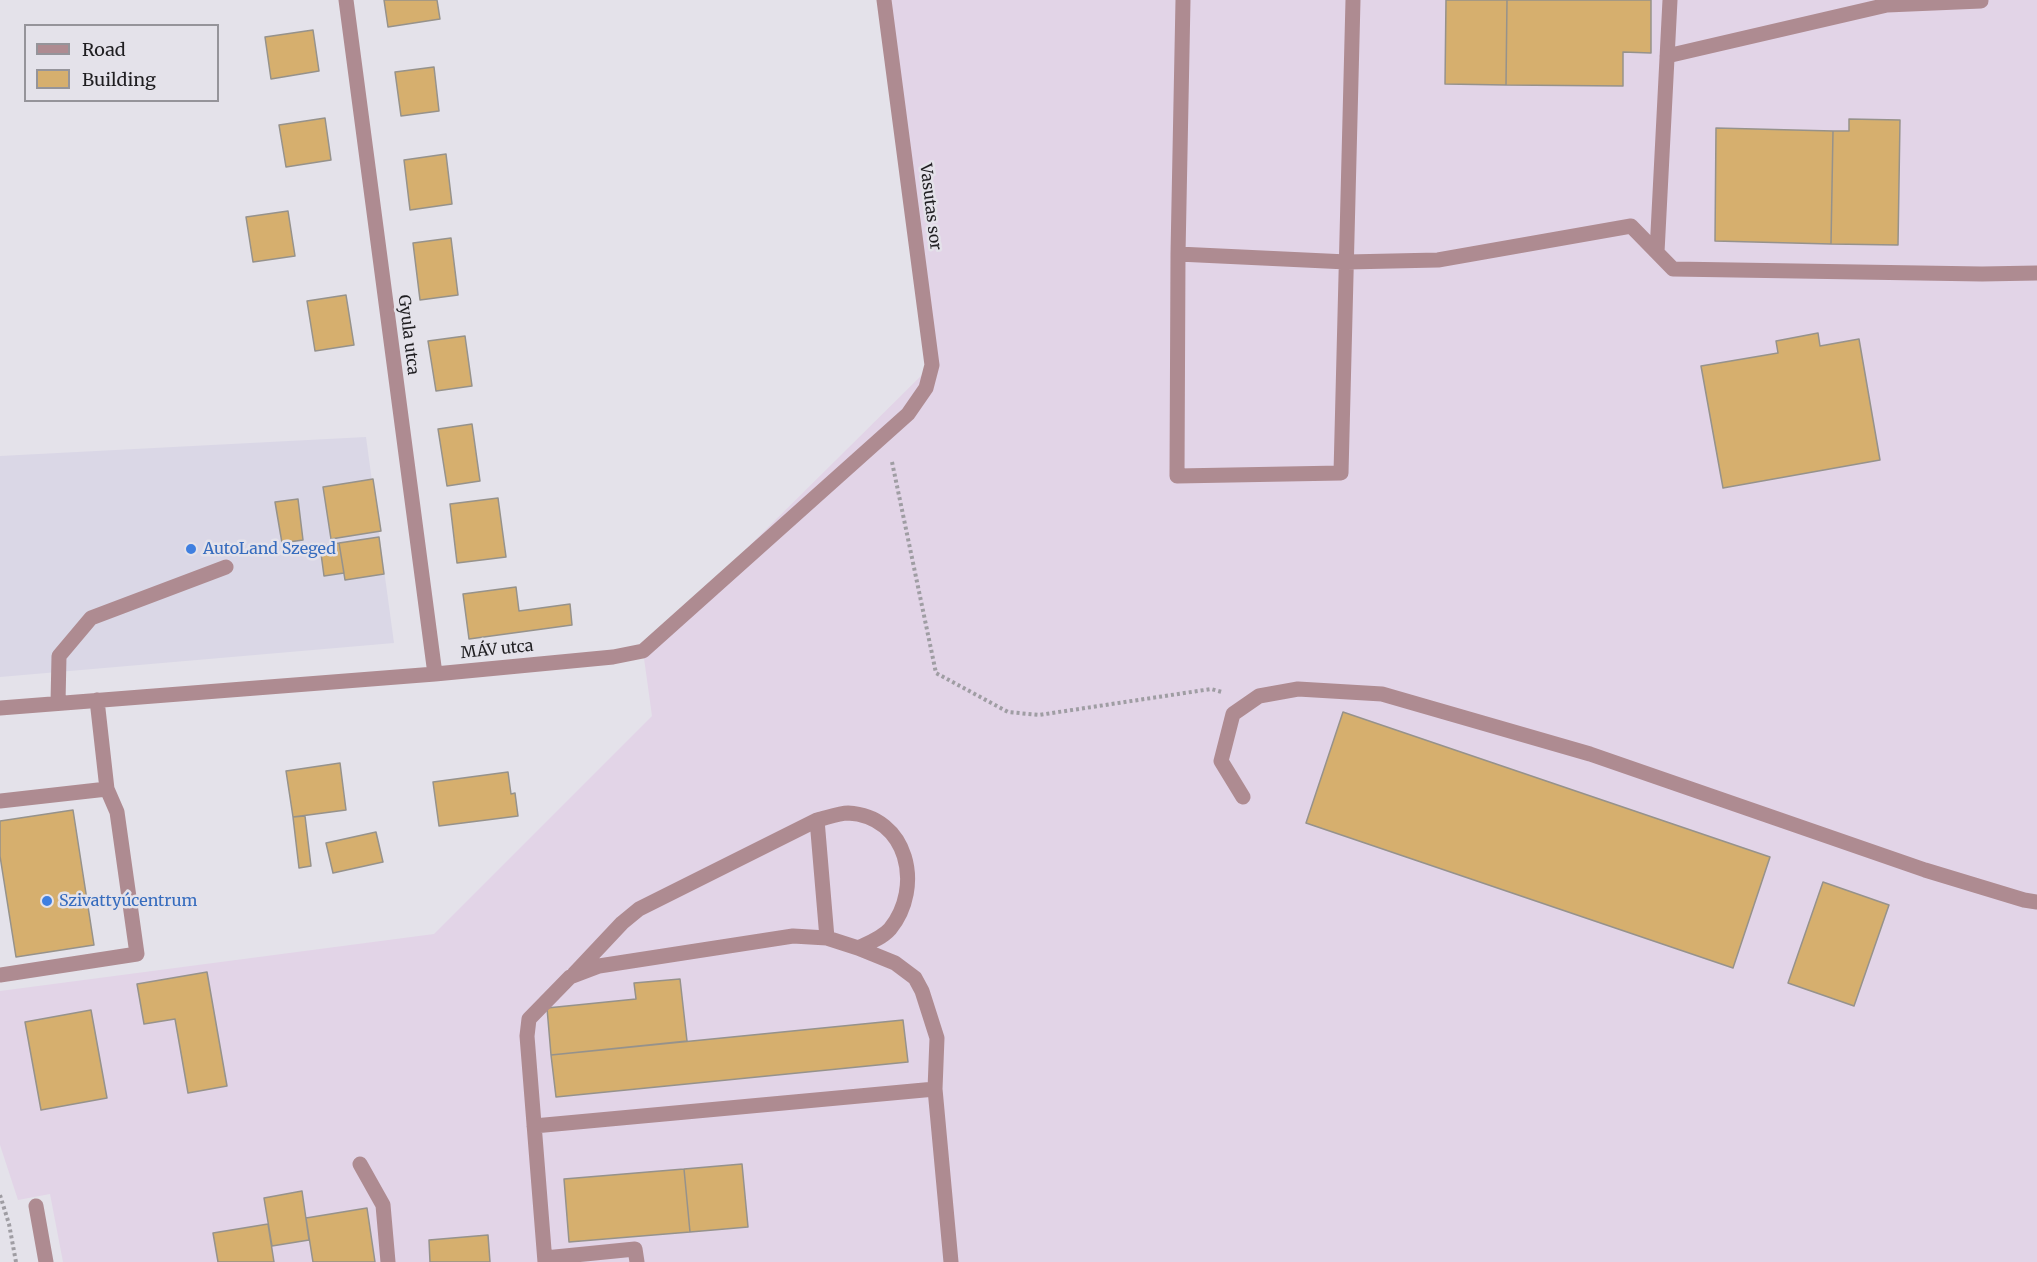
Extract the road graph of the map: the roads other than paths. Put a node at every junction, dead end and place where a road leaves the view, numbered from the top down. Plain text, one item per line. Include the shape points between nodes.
1 (346, 0) edge
2 (884, 0) edge
3 (1183, 0) edge
4 (1353, 0) edge
5 (1670, 0) edge
6 (1981, 2) dead end
7 (1667, 56) junction
8 (1657, 252) junction
9 (1178, 254) junction
10 (1347, 262) junction
11 (2037, 273) edge
12 (908, 414) joint
13 (226, 567) dead end
14 (435, 674) junction
15 (97, 700) junction
16 (58, 703) junction
17 (0, 708) edge
18 (107, 789) junction
19 (1244, 797) dead end
20 (0, 801) edge
21 (817, 820) junction
22 (2037, 902) edge
23 (827, 938) junction
24 (858, 948) junction
25 (0, 975) edge
26 (570, 977) junction
27 (935, 1089) junction
28 (534, 1126) junction
29 (360, 1164) dead end
30 (36, 1206) dead end
31 (545, 1260) edge
32 (46, 1262) edge
33 (388, 1262) edge
34 (637, 1262) edge
35 (951, 1262) edge

1 - 14 street, Gyula utca
2 - 12 street, Vasutas sor via 932,365 926,388
3 - 9 street
4 - 10 street
5 - 7 street
6 - 7 street via 1887,5
7 - 8 street
8 - 10 street via 1631,226 1438,260
8 - 11 street via 1673,269
9 - 10 street
9 - 10 street via 1177,476 1341,472
12 - 14 street, MÁV utca via 643,651
13 - 16 street via 91,618 59,656
14 - 15 street, MÁV utca
15 - 16 street, MÁV utca
15 - 18 street
16 - 17 street, MÁV utca
18 - 20 street
18 - 25 street via 117,812 137,954
19 - 22 street via 1221,761 1233,714 1259,696 1298,689 1382,694 1590,754 1925,870
21 - 23 street
21 - 24 street via 847,813 867,817 889,830 901,846 908,868 908,890 902,909 889,930
21 - 26 street via 639,909
23 - 24 street
23 - 26 street via 793,936 599,966
24 - 27 street via 896,963 915,978 937,1038
26 - 28 street via 529,1019
27 - 28 street
27 - 35 street
28 - 31 street
29 - 33 street via 383,1205
30 - 32 street
31 - 34 street via 635,1249

